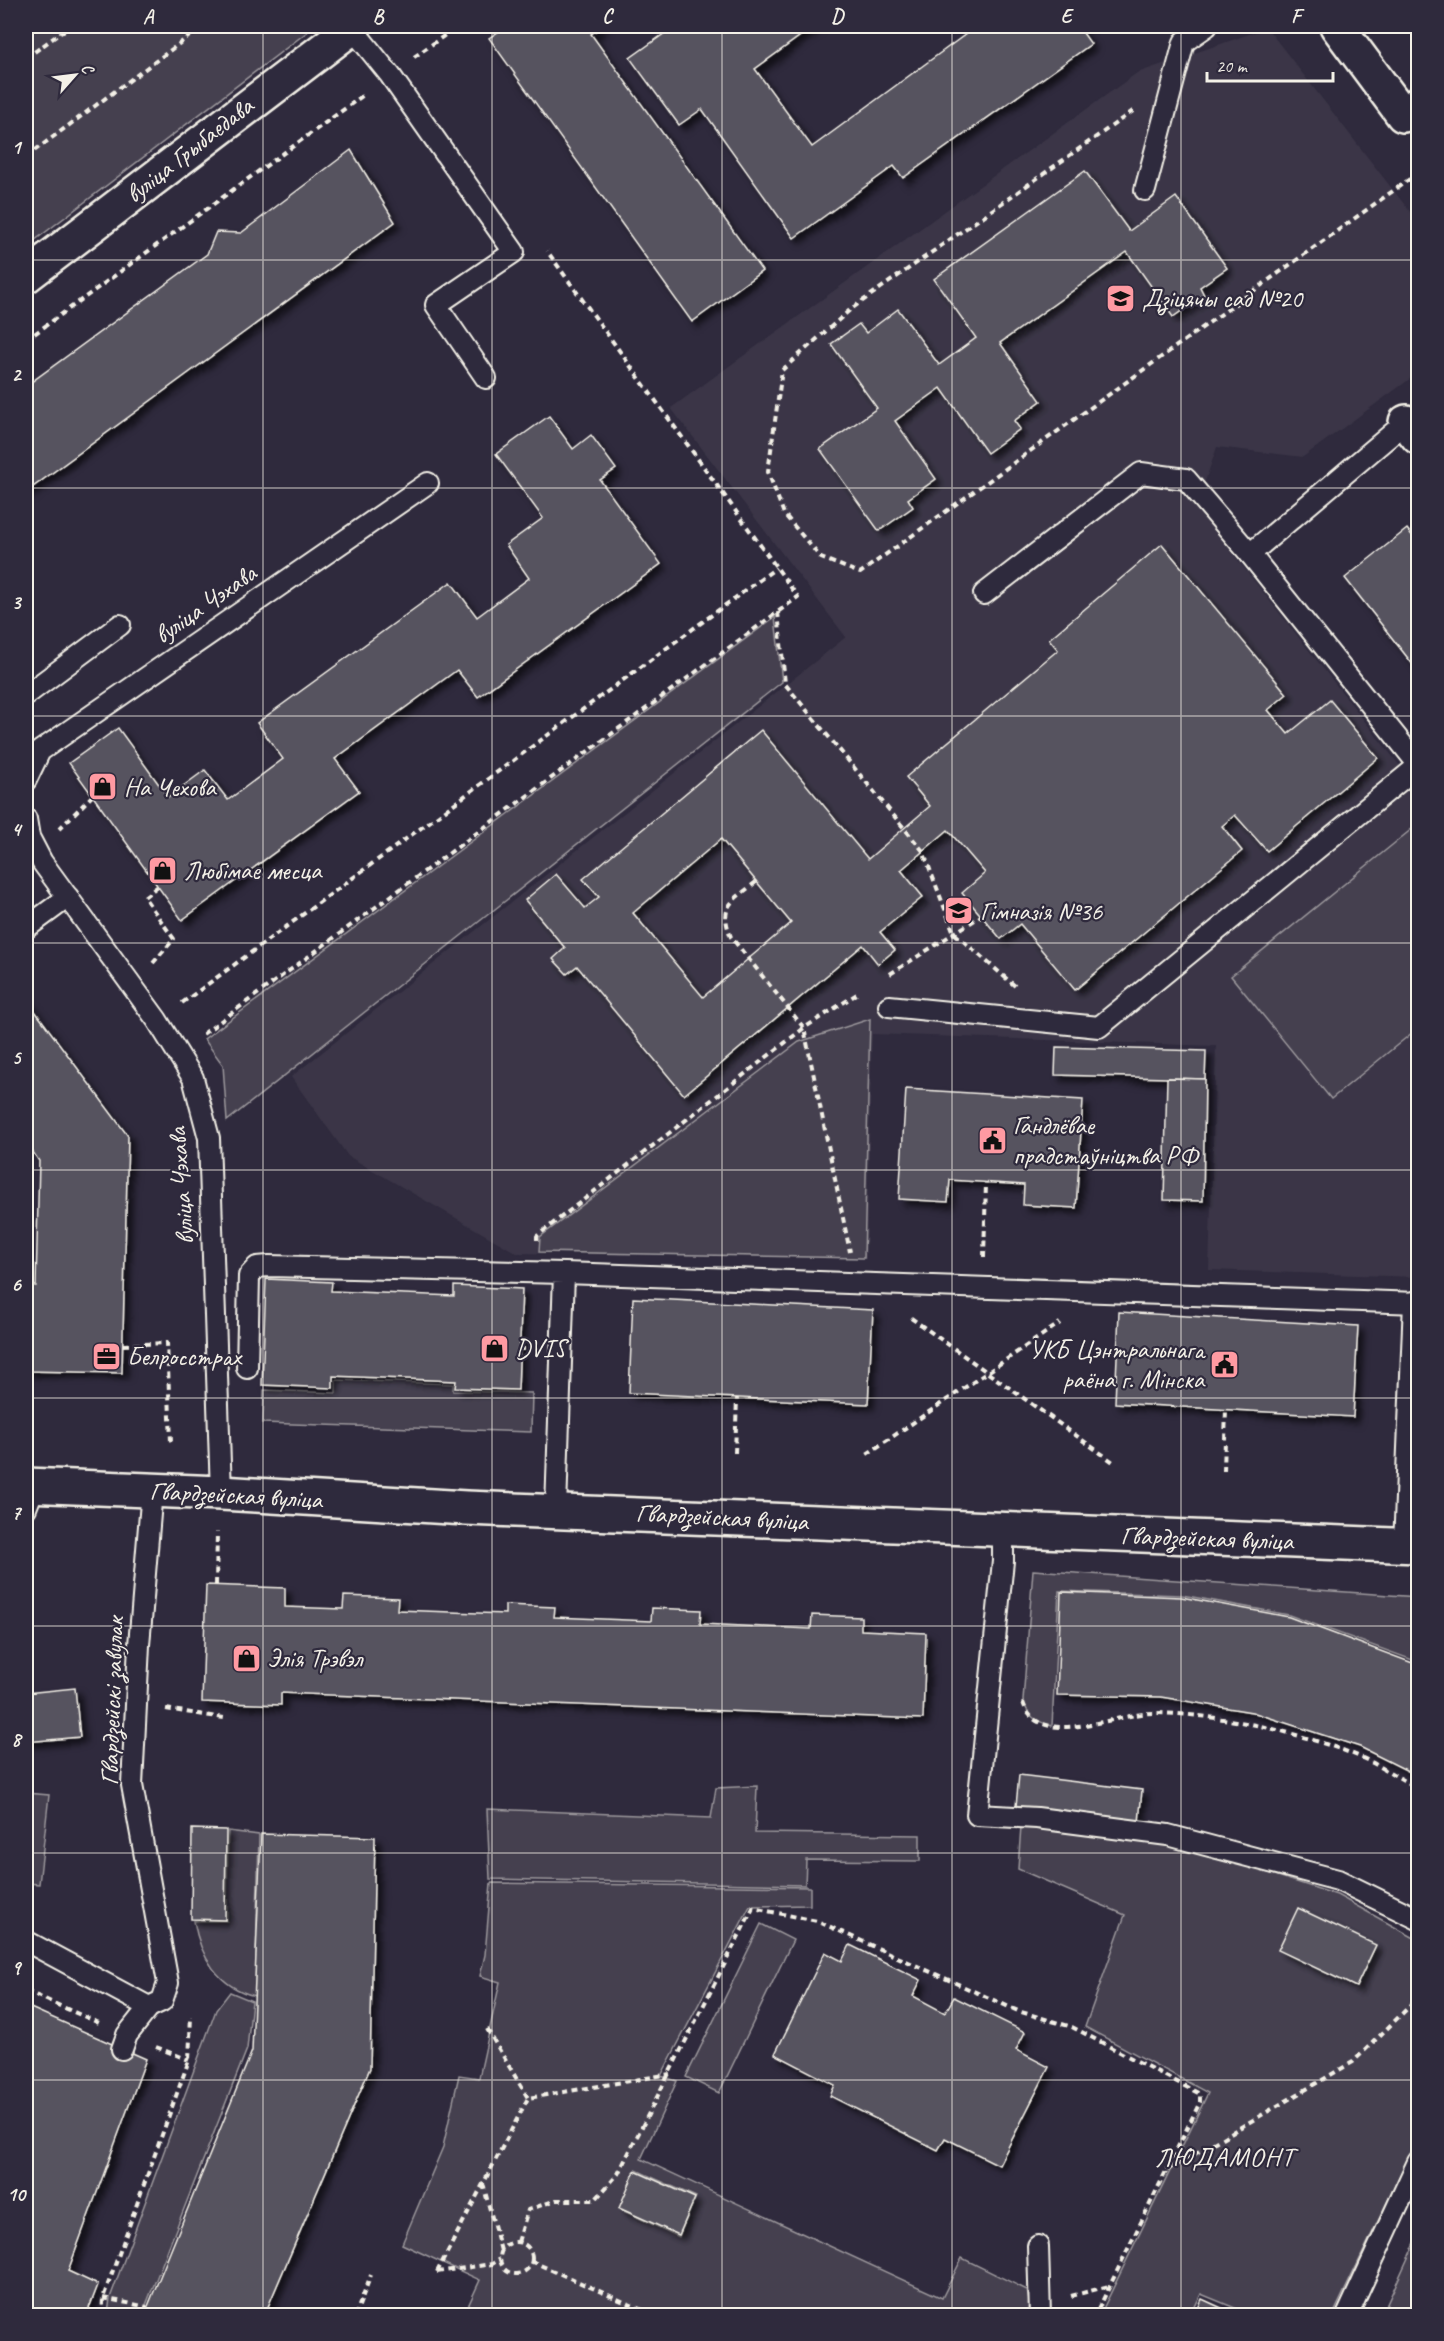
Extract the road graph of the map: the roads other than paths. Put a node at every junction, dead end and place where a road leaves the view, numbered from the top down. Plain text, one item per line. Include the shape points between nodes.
1 (353, 26) edge
2 (1207, 26) edge
3 (1337, 26) edge
4 (1419, 104) edge
5 (1145, 190) dead end
6 (26, 276) edge
7 (486, 378) dead end
8 (1412, 429) edge
9 (428, 483) dead end
10 (1250, 554) junction
11 (984, 594) dead end
12 (120, 625) dead end
13 (26, 695) edge
14 (1419, 765) edge
15 (26, 780) edge
16 (26, 819) edge
17 (31, 857) edge
18 (68, 897) junction
19 (26, 928) edge
20 (889, 1006) dead end
21 (564, 1273) junction
22 (1416, 1303) edge
23 (247, 1368) dead end
24 (152, 1490) junction
25 (29, 1493) edge
26 (219, 1507) junction
27 (556, 1509) junction
28 (1003, 1529) junction
29 (1411, 1546) edge
30 (1419, 1919) edge
31 (26, 1941) edge
32 (149, 2007) junction
33 (122, 2049) dead end
34 (1419, 2162) edge
35 (1038, 2246) dead end
36 (1040, 2316) edge
37 (1347, 2316) edge

1 - 6 street, вуліца Грыбаедава
1 - 7 lane via 514,252 436,306
2 - 5 lane via 1184,42
3 - 4 street via 1402,115
8 - 10 lane
9 - 15 lane, вуліца Чэхава via 40,751
10 - 11 lane via 1186,479 1141,474
10 - 14 lane
12 - 13 lane
14 - 20 lane via 1099,1027
16 - 17 lane, вуліца Чэхава
17 - 18 lane, вуліца Чэхава
18 - 19 lane
18 - 26 lane, вуліца Чэхава via 157,1020 193,1078 208,1138
21 - 22 lane
21 - 23 lane via 257,1268 249,1276
21 - 27 lane
22 - 29 lane
24 - 25 street, Гвардзейская вуліца
24 - 26 street, Гвардзейская вуліца
24 - 32 lane, Гвардзейскі завулак via 132,1785 168,1983 162,2001
26 - 27 street, Гвардзейская вуліца
27 - 28 street, Гвардзейская вуліца
28 - 29 street, Гвардзейская вуліца
28 - 30 lane via 978,1815 1037,1818 1168,1835 1338,1880
31 - 32 lane
32 - 33 lane via 127,2035
34 - 37 lane
35 - 36 lane

